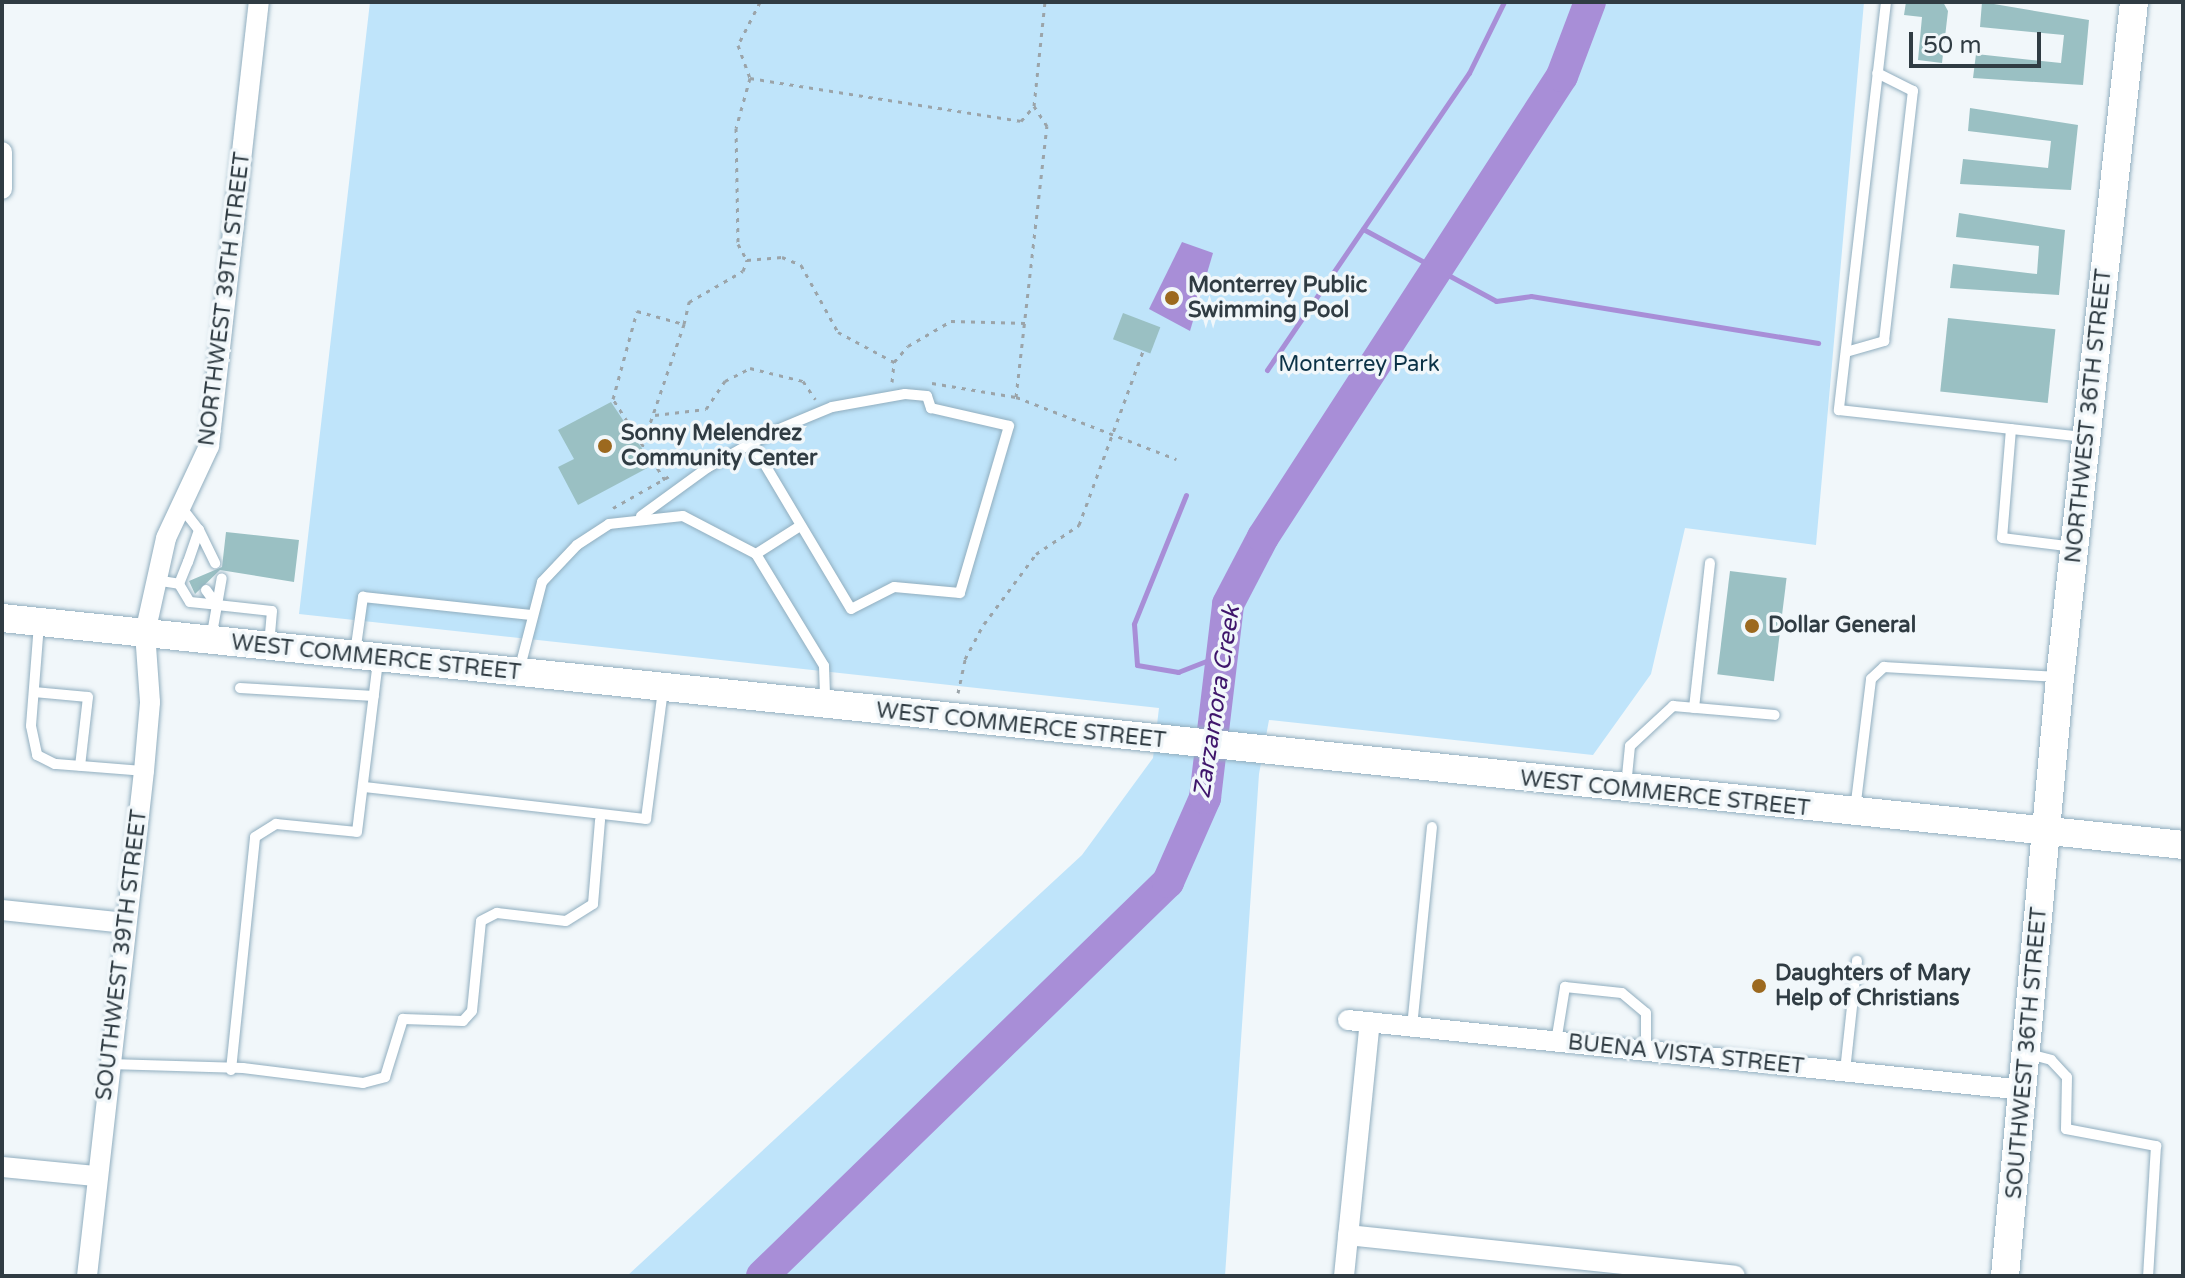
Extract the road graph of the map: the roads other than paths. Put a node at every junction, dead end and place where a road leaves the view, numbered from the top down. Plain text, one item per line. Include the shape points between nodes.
1 (259, 2) edge
2 (1886, 2) edge
3 (2134, 2) edge
4 (1877, 73) junction
5 (4, 152) edge
6 (2, 189) edge
7 (1846, 352) junction
8 (2011, 429) junction
9 (2087, 437) junction
10 (752, 443) junction
11 (182, 508) junction
12 (641, 516) junction
13 (797, 528) junction
14 (199, 530) junction
15 (2075, 547) junction
16 (756, 554) junction
17 (188, 562) junction
18 (215, 563) dead end
19 (1710, 563) dead end
20 (197, 575) dead end
21 (222, 578) dead end
22 (154, 580) junction
23 (179, 584) junction
24 (206, 590) dead end
25 (217, 605) junction
26 (531, 615) junction
27 (2, 618) edge
28 (39, 622) junction
29 (145, 633) junction
30 (211, 641) junction
31 (269, 647) junction
32 (366, 657) junction
33 (518, 673) junction
34 (2060, 678) junction
35 (240, 688) dead end
36 (663, 688) junction
37 (34, 692) junction
38 (374, 696) junction
39 (825, 705) junction
40 (1694, 708) junction
41 (1775, 715) dead end
42 (80, 766) junction
43 (144, 771) junction
44 (365, 787) junction
45 (1625, 790) junction
46 (1854, 814) junction
47 (600, 820) junction
48 (1432, 827) dead end
49 (2047, 830) junction
50 (2183, 845) edge
51 (2, 910) edge
52 (125, 923) junction
53 (1857, 961) dead end
54 (1348, 1020) dead end
55 (1370, 1022) junction
56 (1412, 1027) junction
57 (1556, 1042) junction
58 (1646, 1051) junction
59 (2027, 1053) junction
60 (109, 1064) junction
61 (231, 1070) junction
62 (1845, 1071) junction
63 (2024, 1090) junction
64 (2, 1167) edge
65 (96, 1176) junction
66 (1348, 1235) junction
67 (87, 1276) edge
68 (1344, 1276) edge
69 (1735, 1276) edge
70 (2005, 1276) edge
71 (2148, 1276) edge

1 - 11 street, NORTHWEST 39TH STREET via 211,438
2 - 4 lane
3 - 9 main road, NORTHWEST 36TH STREET
4 - 7 lane
4 - 7 lane via 1913,91 1884,341
5 - 6 street
7 - 8 lane via 1839,410
8 - 9 lane
8 - 15 lane via 2002,538
9 - 15 main road, NORTHWEST 36TH STREET
10 - 12 lane
10 - 13 lane
10 - 13 lane via 832,407 905,394 927,396 931,408 1009,426 960,593 894,587 851,609
11 - 14 lane
11 - 22 street, NORTHWEST 39TH STREET
12 - 16 lane via 683,516
12 - 26 lane via 577,545 542,582
13 - 16 lane
14 - 17 lane
14 - 18 lane
15 - 34 main road, NORTHWEST 36TH STREET
16 - 39 lane via 824,666
17 - 20 lane
17 - 23 lane
19 - 40 lane
21 - 25 lane
22 - 23 lane
22 - 29 street, NORTHWEST 39TH STREET
23 - 25 lane via 190,602
24 - 25 lane
25 - 30 lane
25 - 31 lane via 272,611
26 - 32 lane via 363,597
26 - 33 lane
27 - 28 main road, WEST COMMERCE STREET
28 - 29 main road, WEST COMMERCE STREET
28 - 37 lane
29 - 30 main road, WEST COMMERCE STREET
29 - 43 street, SOUTHWEST 39TH STREET via 150,702
30 - 31 main road, WEST COMMERCE STREET
31 - 32 main road, WEST COMMERCE STREET
32 - 33 main road, WEST COMMERCE STREET
32 - 38 lane
33 - 36 main road, WEST COMMERCE STREET
34 - 46 lane via 1884,667 1871,679
34 - 49 main road, NORTHWEST 36TH STREET
35 - 38 lane
36 - 39 main road, WEST COMMERCE STREET
36 - 47 lane via 646,819
37 - 42 lane via 37,755
37 - 42 lane via 88,697
38 - 44 lane
39 - 45 main road, WEST COMMERCE STREET
40 - 41 lane
40 - 45 lane via 1673,706 1644,726 1630,746
42 - 43 lane
43 - 52 street, SOUTHWEST 39TH STREET
44 - 47 lane
44 - 61 lane via 357,832 276,824 255,837
45 - 46 main road, WEST COMMERCE STREET
46 - 49 main road, WEST COMMERCE STREET
47 - 61 lane via 593,904 566,921 497,913 481,921 472,1011 463,1021 403,1019 385,1077 363,1083
48 - 56 lane
49 - 50 main road, WEST COMMERCE STREET
49 - 59 main road, SOUTHWEST 36TH STREET
51 - 52 street
52 - 60 street, SOUTHWEST 39TH STREET
53 - 62 lane
54 - 55 street, BUENA VISTA STREET
55 - 56 street, BUENA VISTA STREET
55 - 66 street
56 - 57 street, BUENA VISTA STREET
57 - 58 street, BUENA VISTA STREET
57 - 58 lane via 1565,987 1622,993 1646,1013
58 - 62 street, BUENA VISTA STREET
59 - 63 main road, SOUTHWEST 36TH STREET
59 - 71 lane via 2051,1060 2067,1077 2066,1129 2156,1146
60 - 61 lane
60 - 65 street, SOUTHWEST 39TH STREET
62 - 63 street, BUENA VISTA STREET
63 - 70 main road, SOUTHWEST 36TH STREET
64 - 65 street
65 - 67 street, SOUTHWEST 39TH STREET
66 - 68 street
66 - 69 street

